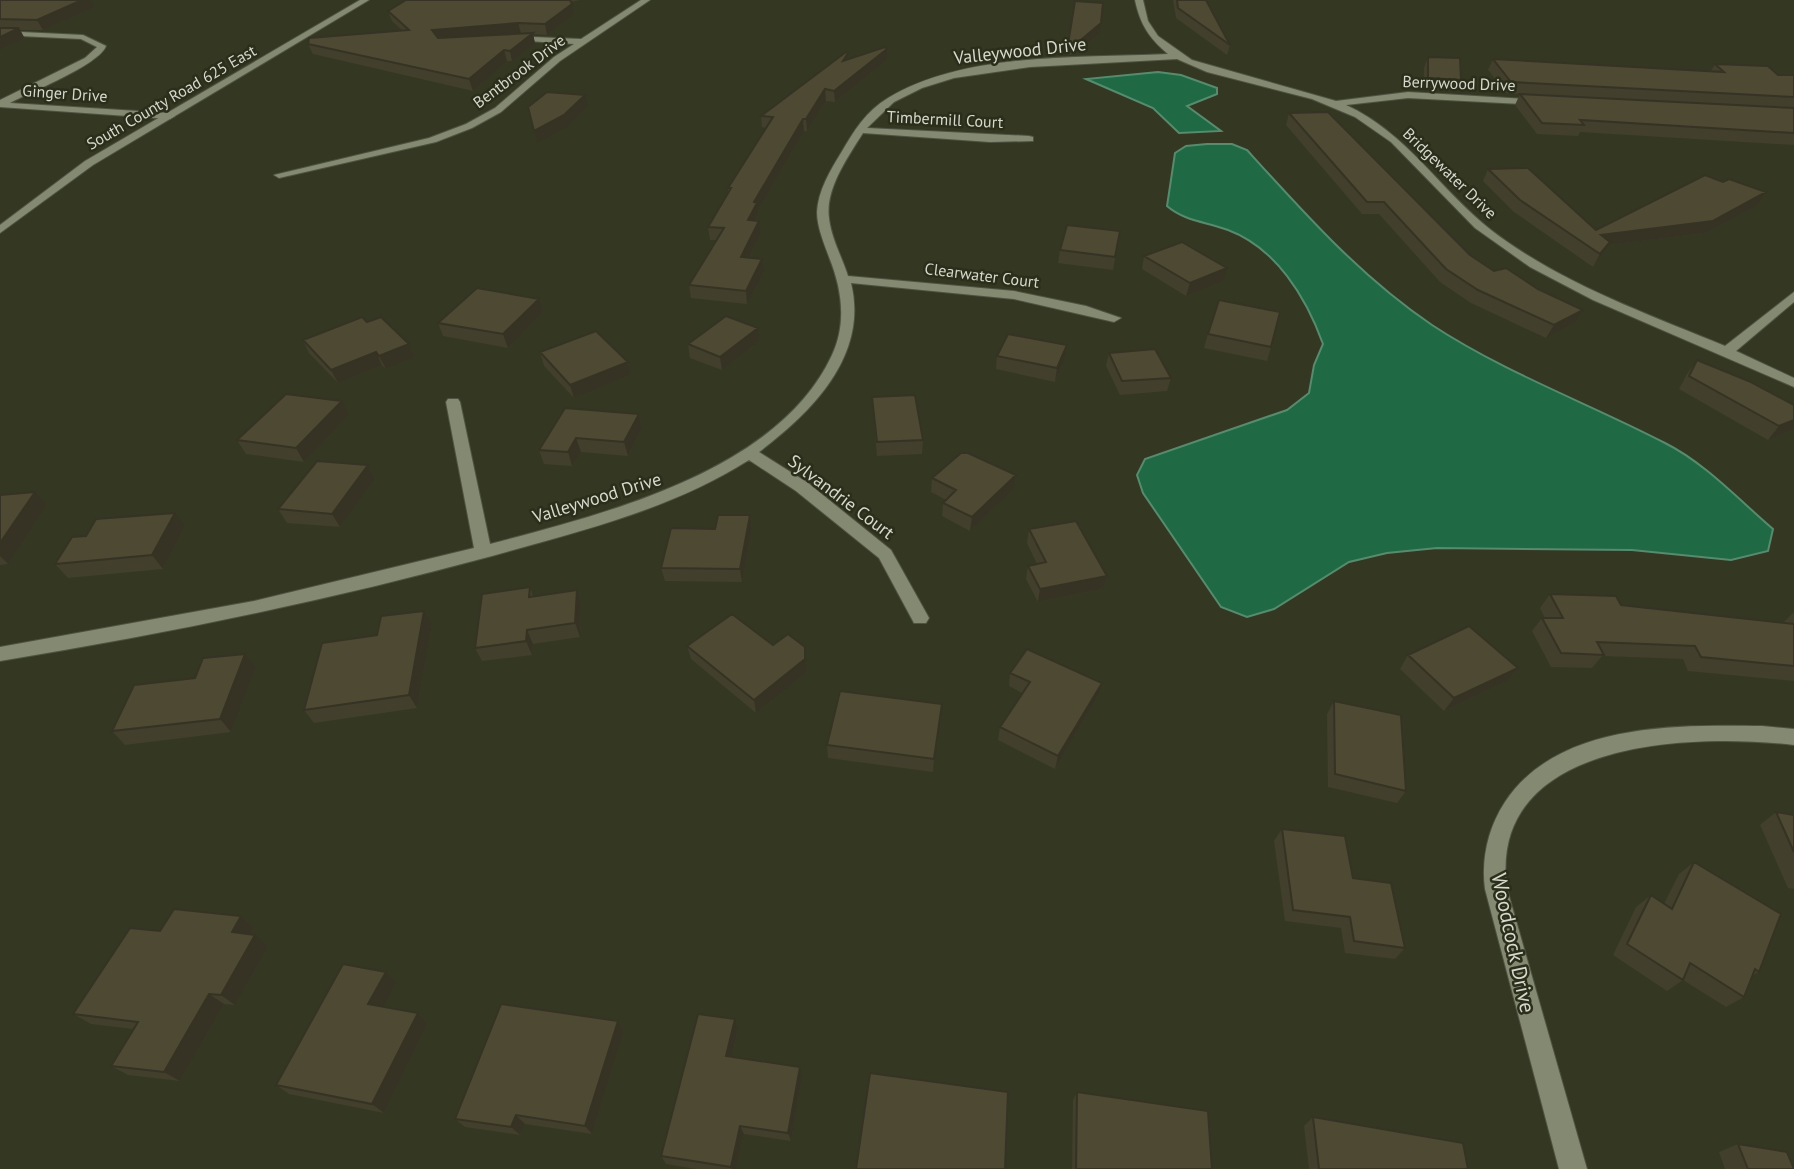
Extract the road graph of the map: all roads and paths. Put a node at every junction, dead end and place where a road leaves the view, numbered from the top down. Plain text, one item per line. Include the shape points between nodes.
1 (365, 0) edge
2 (646, 0) edge
3 (1139, 0) edge
4 (0, 33) edge
5 (495, 39) edge
6 (582, 42) junction
7 (1178, 56) junction
8 (1554, 103) edge
9 (0, 104) edge
10 (1334, 104) junction
11 (0, 115) edge
12 (170, 116) junction
13 (153, 126) junction
14 (859, 130) junction
15 (1029, 139) dead end
16 (279, 175) dead end
17 (0, 230) edge
18 (844, 279) junction
19 (1794, 296) edge
20 (1114, 318) dead end
21 (1727, 351) junction
22 (1794, 383) edge
23 (453, 402) dead end
24 (747, 452) junction
25 (483, 552) junction
26 (920, 618) dead end
27 (0, 654) edge
28 (1794, 737) edge
29 (1573, 1169) edge

1 - 12 street, South County Road 625 East
2 - 6 street, Bentbrook Drive
3 - 7 street, Bridgewater Drive via 1142,17 1154,37
4 - 9 street via 93,39 102,46 95,56
5 - 6 street
6 - 16 street, Bentbrook Drive via 498,110 455,132
7 - 10 street, Bridgewater Drive via 1222,74
7 - 14 street, Valleywood Drive via 962,74 898,96
8 - 10 street, Berrywood Drive via 1408,95
9 - 12 street, Ginger Drive
10 - 21 street, Bridgewater Drive via 1383,131 1462,211 1532,263 1633,316
11 - 13 street, Ginger Drive
12 - 13 street, South County Road 625 East
13 - 17 street, South County Road 625 East via 89,163
14 - 15 street, Timbermill Court
14 - 18 street, Valleywood Drive via 825,192 823,206 833,254
18 - 20 street, Clearwater Court via 1039,299
18 - 24 street, Valleywood Drive via 848,316 835,365 801,409
19 - 21 street
21 - 22 street, Bridgewater Drive
23 - 25 street
24 - 25 street, Valleywood Drive via 706,479 646,506
24 - 26 street, Sylvandrie Court via 802,487 885,554
25 - 27 street, Valleywood Drive via 319,595 152,630
28 - 29 street, Woodcock Drive via 1650,737 1598,747 1574,755 1522,793 1507,820 1495,856 1496,887

